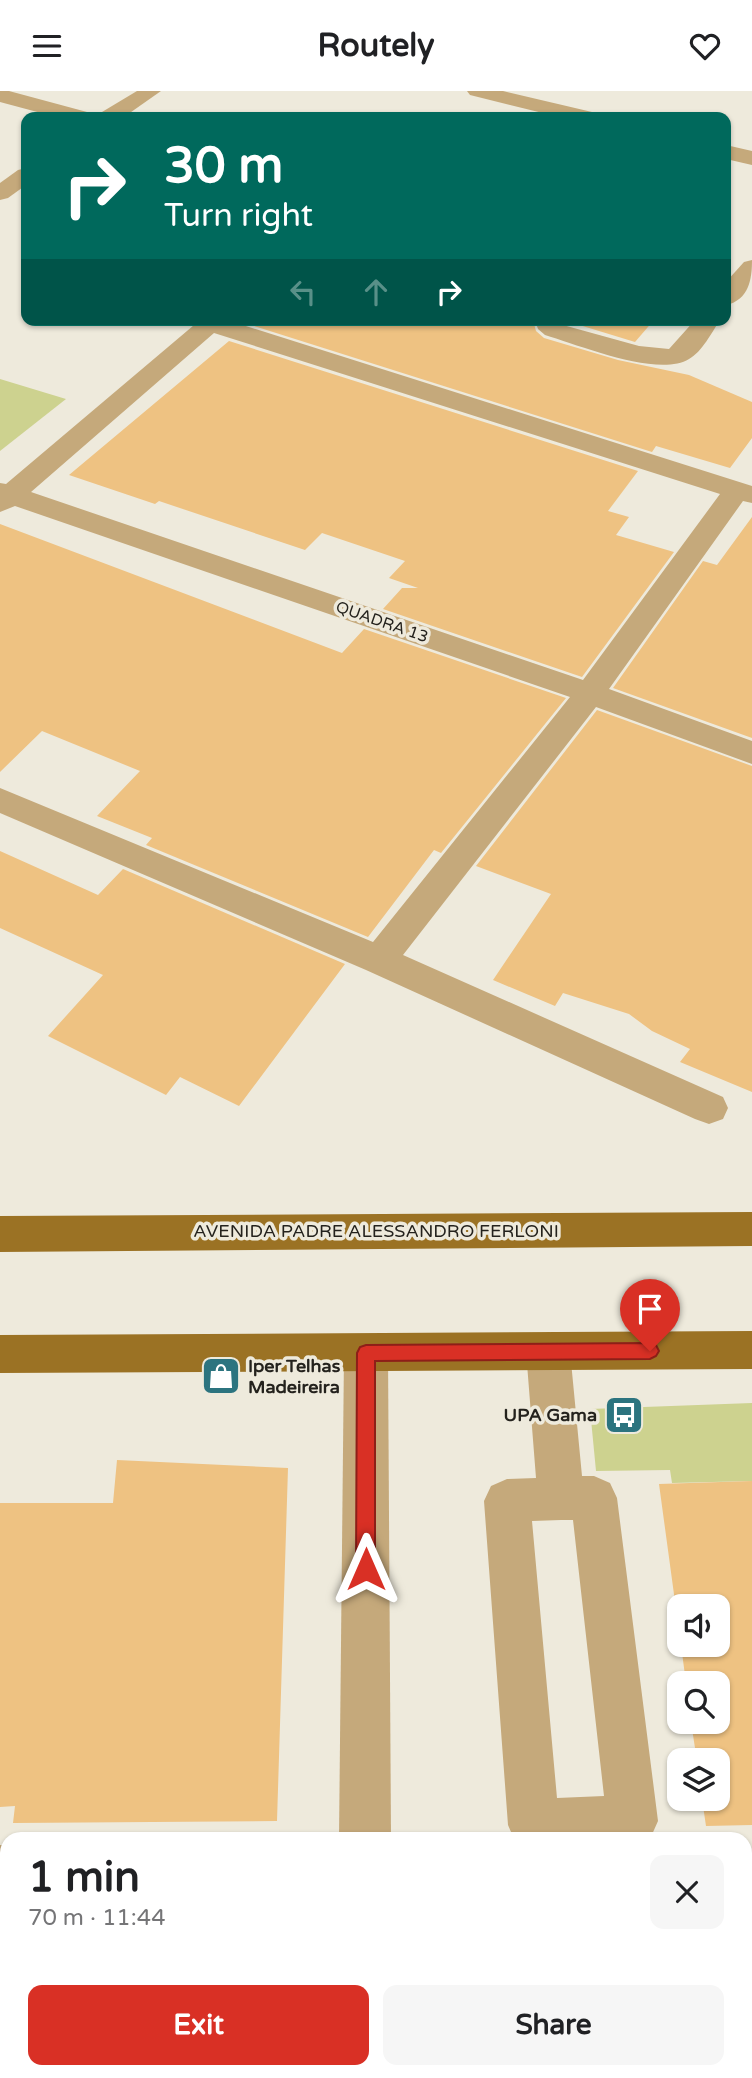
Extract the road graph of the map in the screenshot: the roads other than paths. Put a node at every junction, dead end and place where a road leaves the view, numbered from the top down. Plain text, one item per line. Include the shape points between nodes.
1 (150, 91) edge
2 (0, 95) edge
3 (482, 96) edge
4 (61, 112) edge
5 (118, 112) edge
6 (560, 112) edge
7 (731, 153) edge
8 (752, 158) edge
9 (21, 178) edge
10 (0, 193) edge
11 (752, 267) edge
12 (731, 307) edge
13 (208, 326) edge
14 (225, 326) edge
15 (549, 326) edge
16 (703, 326) edge
17 (744, 493) edge
18 (4, 497) edge
19 (590, 693) junction
20 (752, 753) edge
21 (0, 800) edge
22 (379, 960) junction
23 (709, 1108) dead end
24 (752, 1229) edge
25 (0, 1234) edge
26 (752, 1350) edge
27 (548, 1351) junction
28 (366, 1353) junction
29 (0, 1354) edge
30 (561, 1498) junction
31 (365, 1832) edge

1 - 5 street
2 - 4 street
3 - 6 street
7 - 8 street
9 - 10 street
11 - 12 street
13 - 18 street
14 - 17 street
15 - 16 street via 668,357 681,353
17 - 19 street
18 - 19 street, QUADRA 13
19 - 20 street, QUADRA 13
19 - 22 street
21 - 22 street
22 - 23 street
24 - 25 main road, AVENIDA PADRE ALESSANDRO FERLONI
26 - 27 main road
27 - 28 main road
27 - 30 street
28 - 29 main road
28 - 31 street
30 - 30 street via 507,1501 534,1825 632,1821 594,1499

